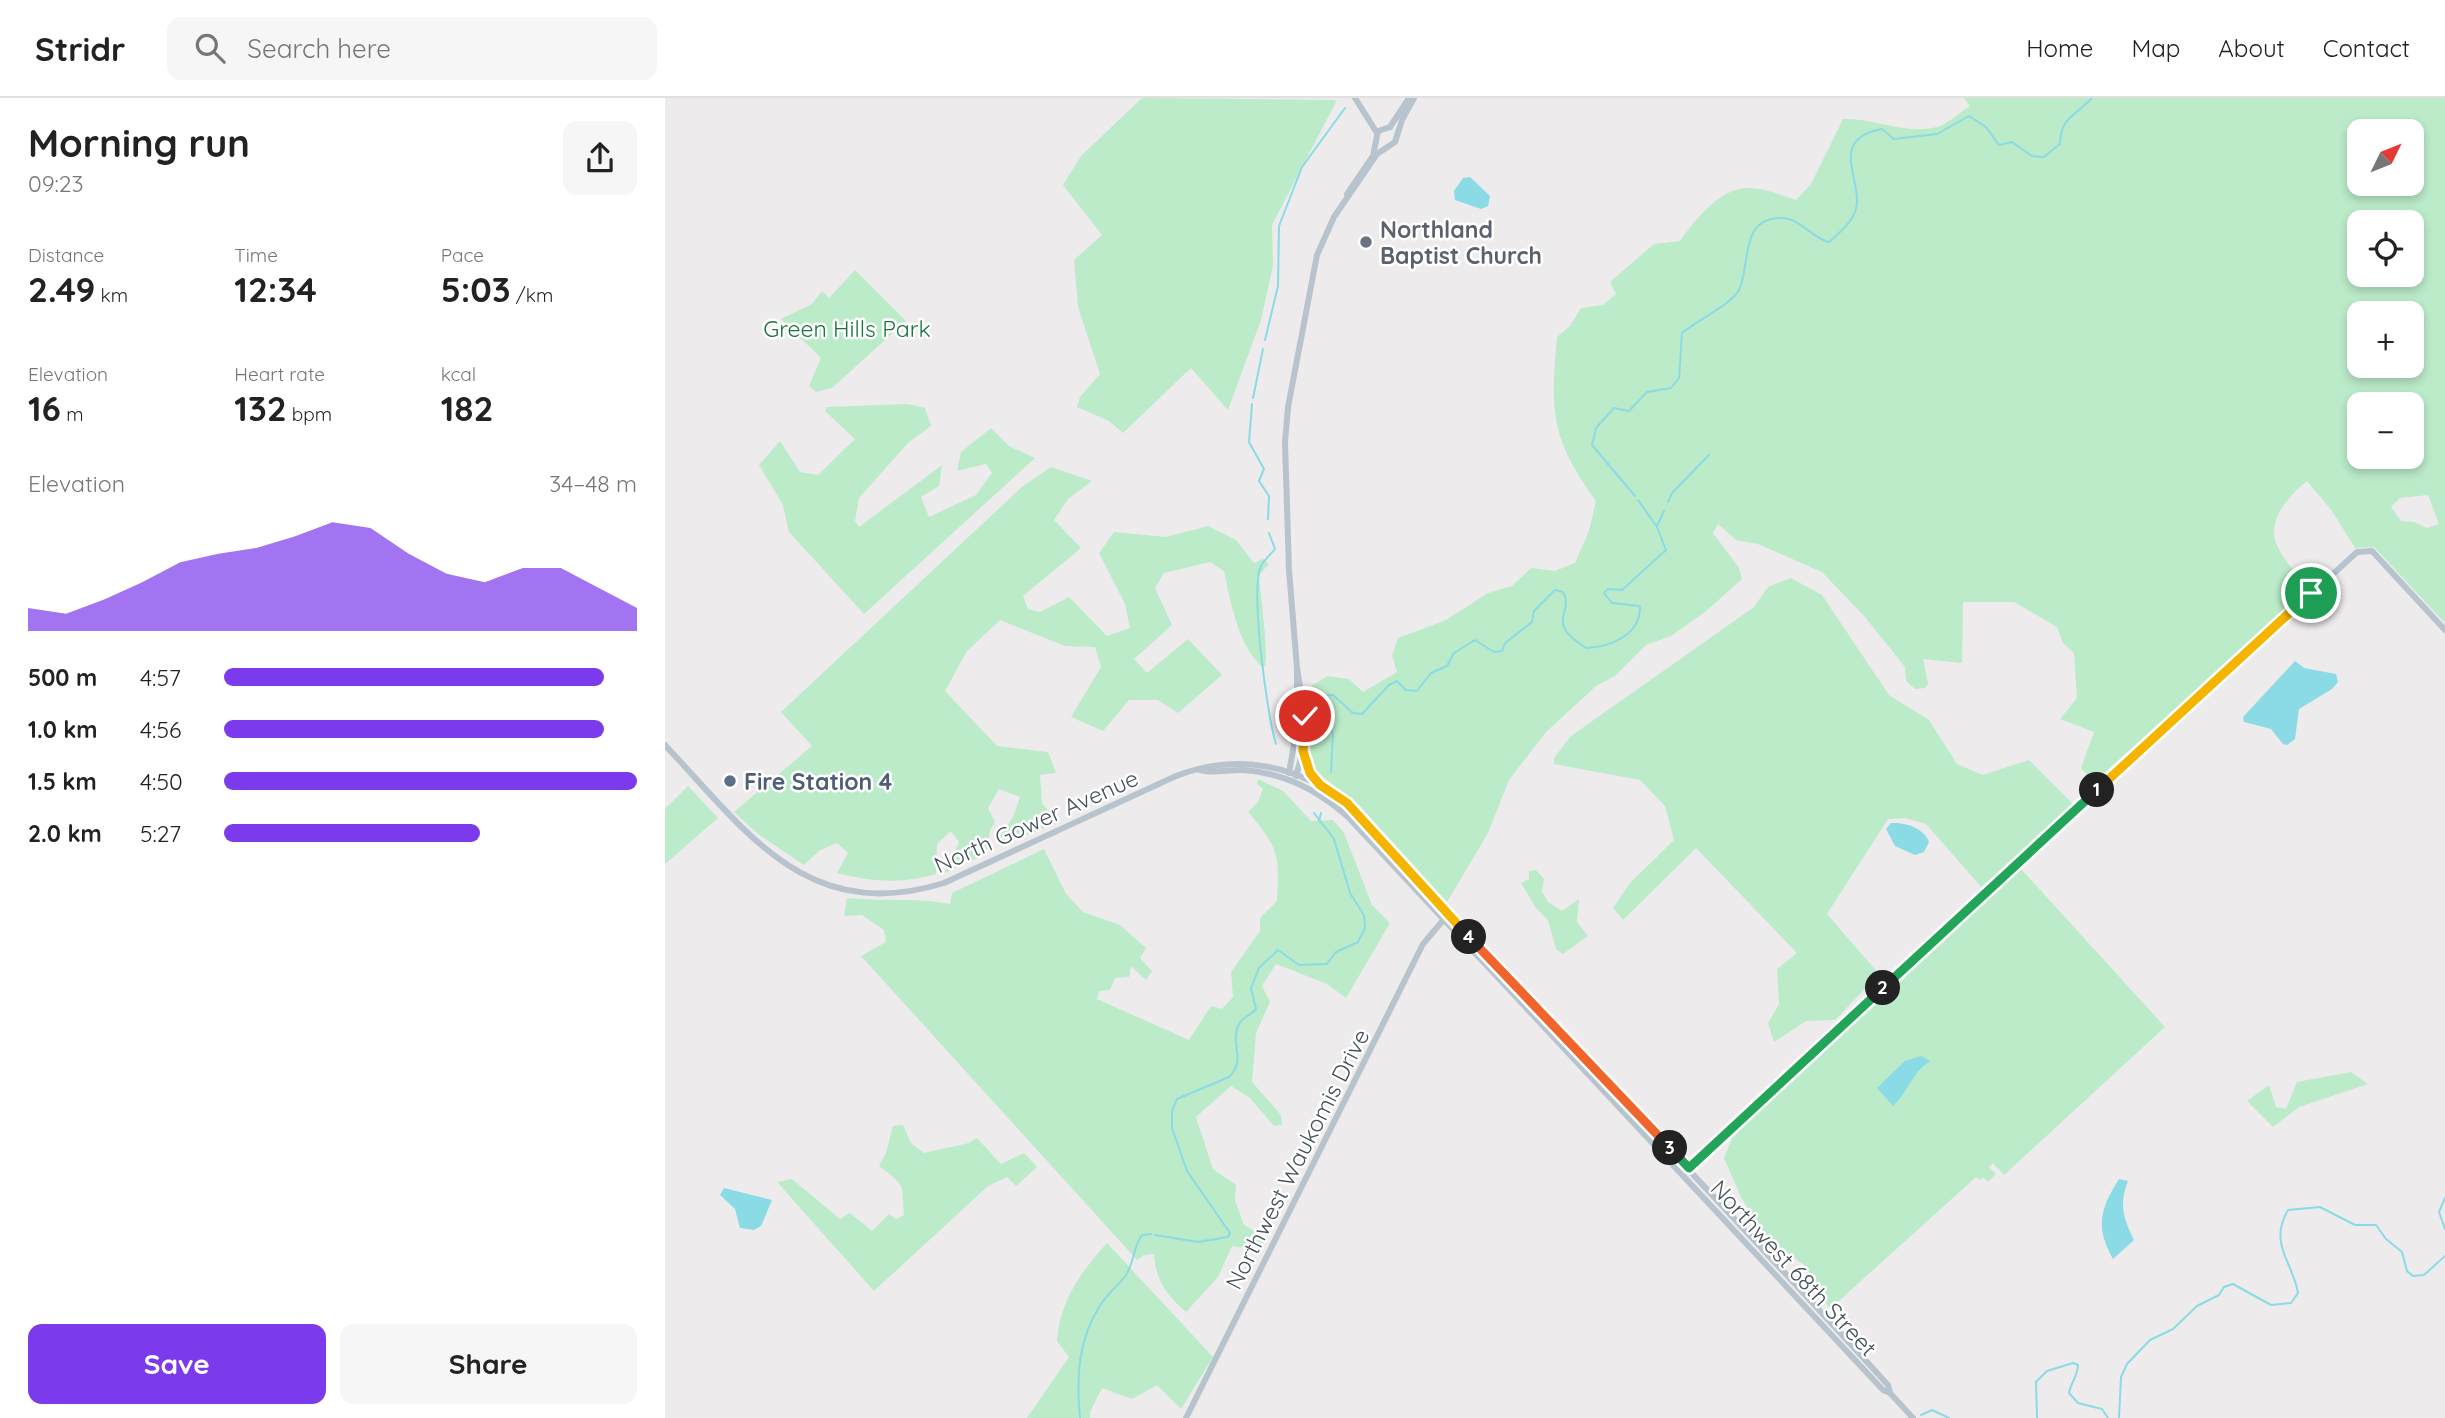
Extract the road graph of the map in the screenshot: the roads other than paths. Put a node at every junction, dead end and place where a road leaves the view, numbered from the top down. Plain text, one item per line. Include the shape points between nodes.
1 (1355, 98) edge
2 (1409, 98) edge
3 (1415, 98) edge
4 (1363, 111) junction
5 (1387, 127) junction
6 (1396, 135) junction
7 (1377, 136) junction
8 (1387, 147) junction
9 (1344, 203) junction
10 (2445, 630) edge
11 (1297, 668) junction
12 (665, 745) edge
13 (1303, 751) junction
14 (1292, 776) junction
15 (1320, 785) junction
16 (1446, 917) junction
17 (1686, 1170) junction
18 (1186, 1418) edge
19 (1913, 1418) edge

1 - 4 main road
2 - 5 main road
3 - 6 main road
4 - 5 main road
4 - 7 main road
5 - 6 main road
5 - 7 main road
6 - 8 main road via 1393,145
7 - 8 main road
7 - 9 main road via 1373,156
8 - 9 main road via 1377,154
9 - 11 main road via 1317,255 1287,407 1286,526
10 - 17 main road via 2372,551 2357,552
11 - 13 main road via 1305,716
11 - 14 main road
12 - 14 main road, North Gower Avenue via 771,856 842,888 894,893 942,884 1209,765 1244,763
13 - 14 main road
13 - 15 main road via 1307,768
14 - 15 main road, North Gower Avenue
14 - 16 main road via 1334,804
15 - 16 main road, North Gower Avenue via 1347,803
16 - 17 main road, Northwest 68th Street
16 - 18 main road, Northwest Waukomis Drive via 1412,964
17 - 19 main road, Northwest 68th Street via 1883,1391 1891,1393

